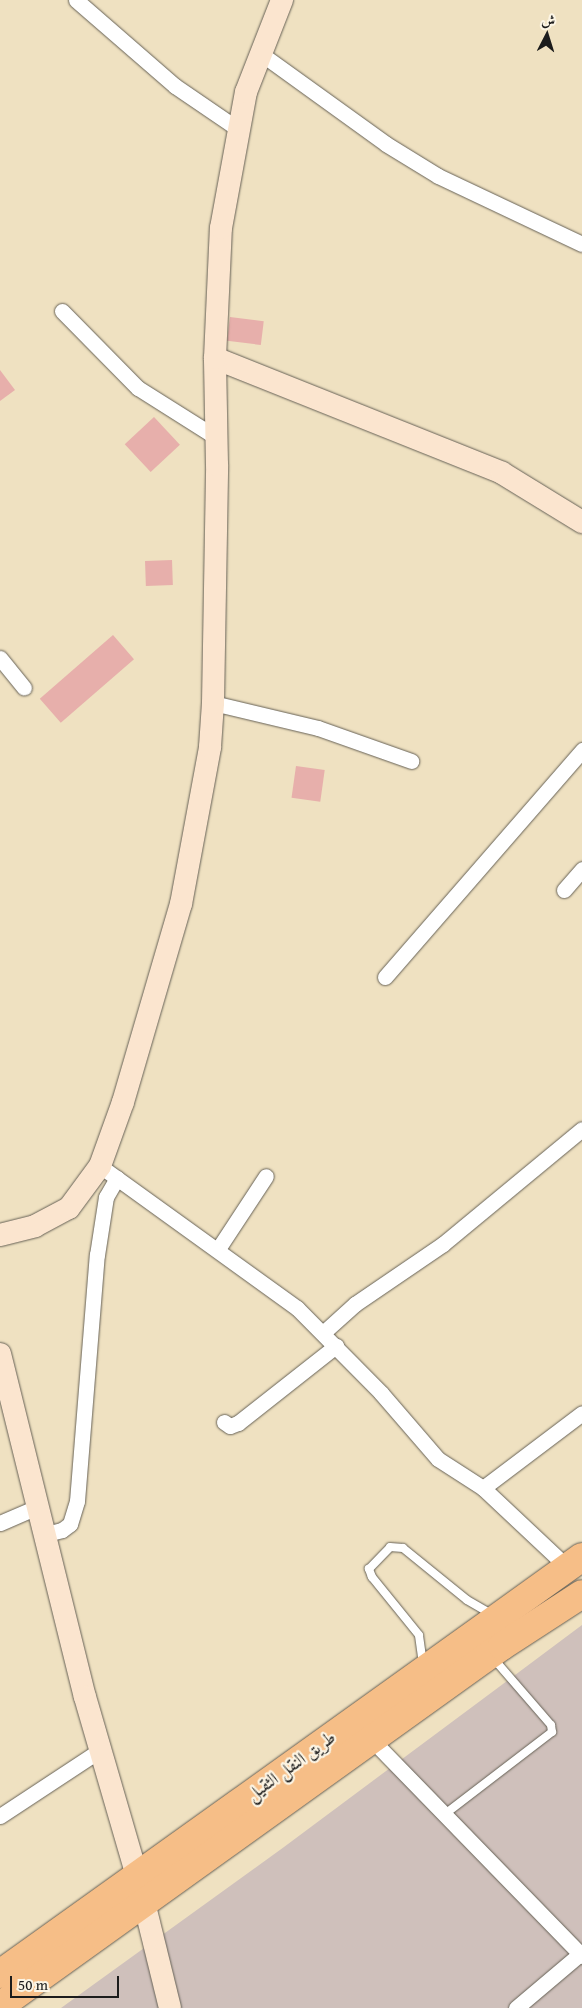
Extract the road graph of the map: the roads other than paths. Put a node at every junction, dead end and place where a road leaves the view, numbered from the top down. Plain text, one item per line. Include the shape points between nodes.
1 (76, 0) edge
2 (282, 0) edge
3 (260, 53) junction
4 (238, 129) junction
5 (582, 244) edge
6 (62, 311) dead end
7 (215, 358) junction
8 (217, 438) junction
9 (582, 522) edge
10 (0, 658) edge
11 (24, 688) dead end
12 (213, 703) junction
13 (582, 750) edge
14 (412, 761) dead end
15 (582, 869) edge
16 (564, 890) dead end
17 (385, 976) dead end
18 (582, 1129) edge
19 (108, 1172) junction
20 (266, 1176) dead end
21 (0, 1236) edge
22 (218, 1249) junction
23 (324, 1332) junction
24 (336, 1346) junction
25 (0, 1354) edge
26 (582, 1413) edge
27 (224, 1422) dead end
28 (483, 1488) junction
29 (37, 1507) junction
30 (0, 1523) edge
31 (46, 1534) junction
32 (575, 1562) edge
33 (582, 1594) edge
34 (499, 1618) junction
35 (490, 1655) junction
36 (424, 1672) junction
37 (373, 1741) junction
38 (100, 1750) junction
39 (445, 1814) junction
40 (0, 1816) edge
41 (137, 1876) junction
42 (144, 1902) junction
43 (581, 1955) edge
44 (0, 1974) edge
45 (0, 2006) edge
46 (170, 2008) edge
47 (516, 2008) edge

1 - 4 street via 175,86
2 - 3 street
3 - 4 street
3 - 5 street via 386,144 438,176
4 - 7 street via 221,228
6 - 8 street via 138,388
7 - 8 street
7 - 9 street via 478,462 529,488
8 - 12 street
10 - 11 street
12 - 14 street via 318,728
12 - 19 street via 210,747 181,904 123,1102
13 - 17 street
15 - 16 street
18 - 23 street via 443,1244 354,1304
19 - 21 street via 69,1208 35,1226
19 - 22 street
19 - 31 street via 77,1501 70,1524
20 - 22 street
22 - 23 street
23 - 24 street
24 - 27 street via 238,1424 230,1426
24 - 28 street via 438,1459
25 - 29 street
26 - 28 street
28 - 32 street
29 - 30 street
29 - 31 street
31 - 38 street
32 - 34 highway, طريق النقل الثقيل
33 - 35 highway, طريق النقل الثقيل
34 - 36 highway, طريق النقل الثقيل
34 - 36 lane via 467,1600 403,1548 390,1547 369,1569 418,1635
35 - 37 highway, طريق النقل الثقيل
35 - 39 lane via 551,1725 552,1732
36 - 41 highway, طريق النقل الثقيل
37 - 39 street
37 - 42 highway, طريق النقل الثقيل
38 - 40 street
38 - 41 street
39 - 43 street
41 - 44 highway, طريق النقل الثقيل
42 - 45 highway, طريق النقل الثقيل
42 - 46 street
43 - 47 street

